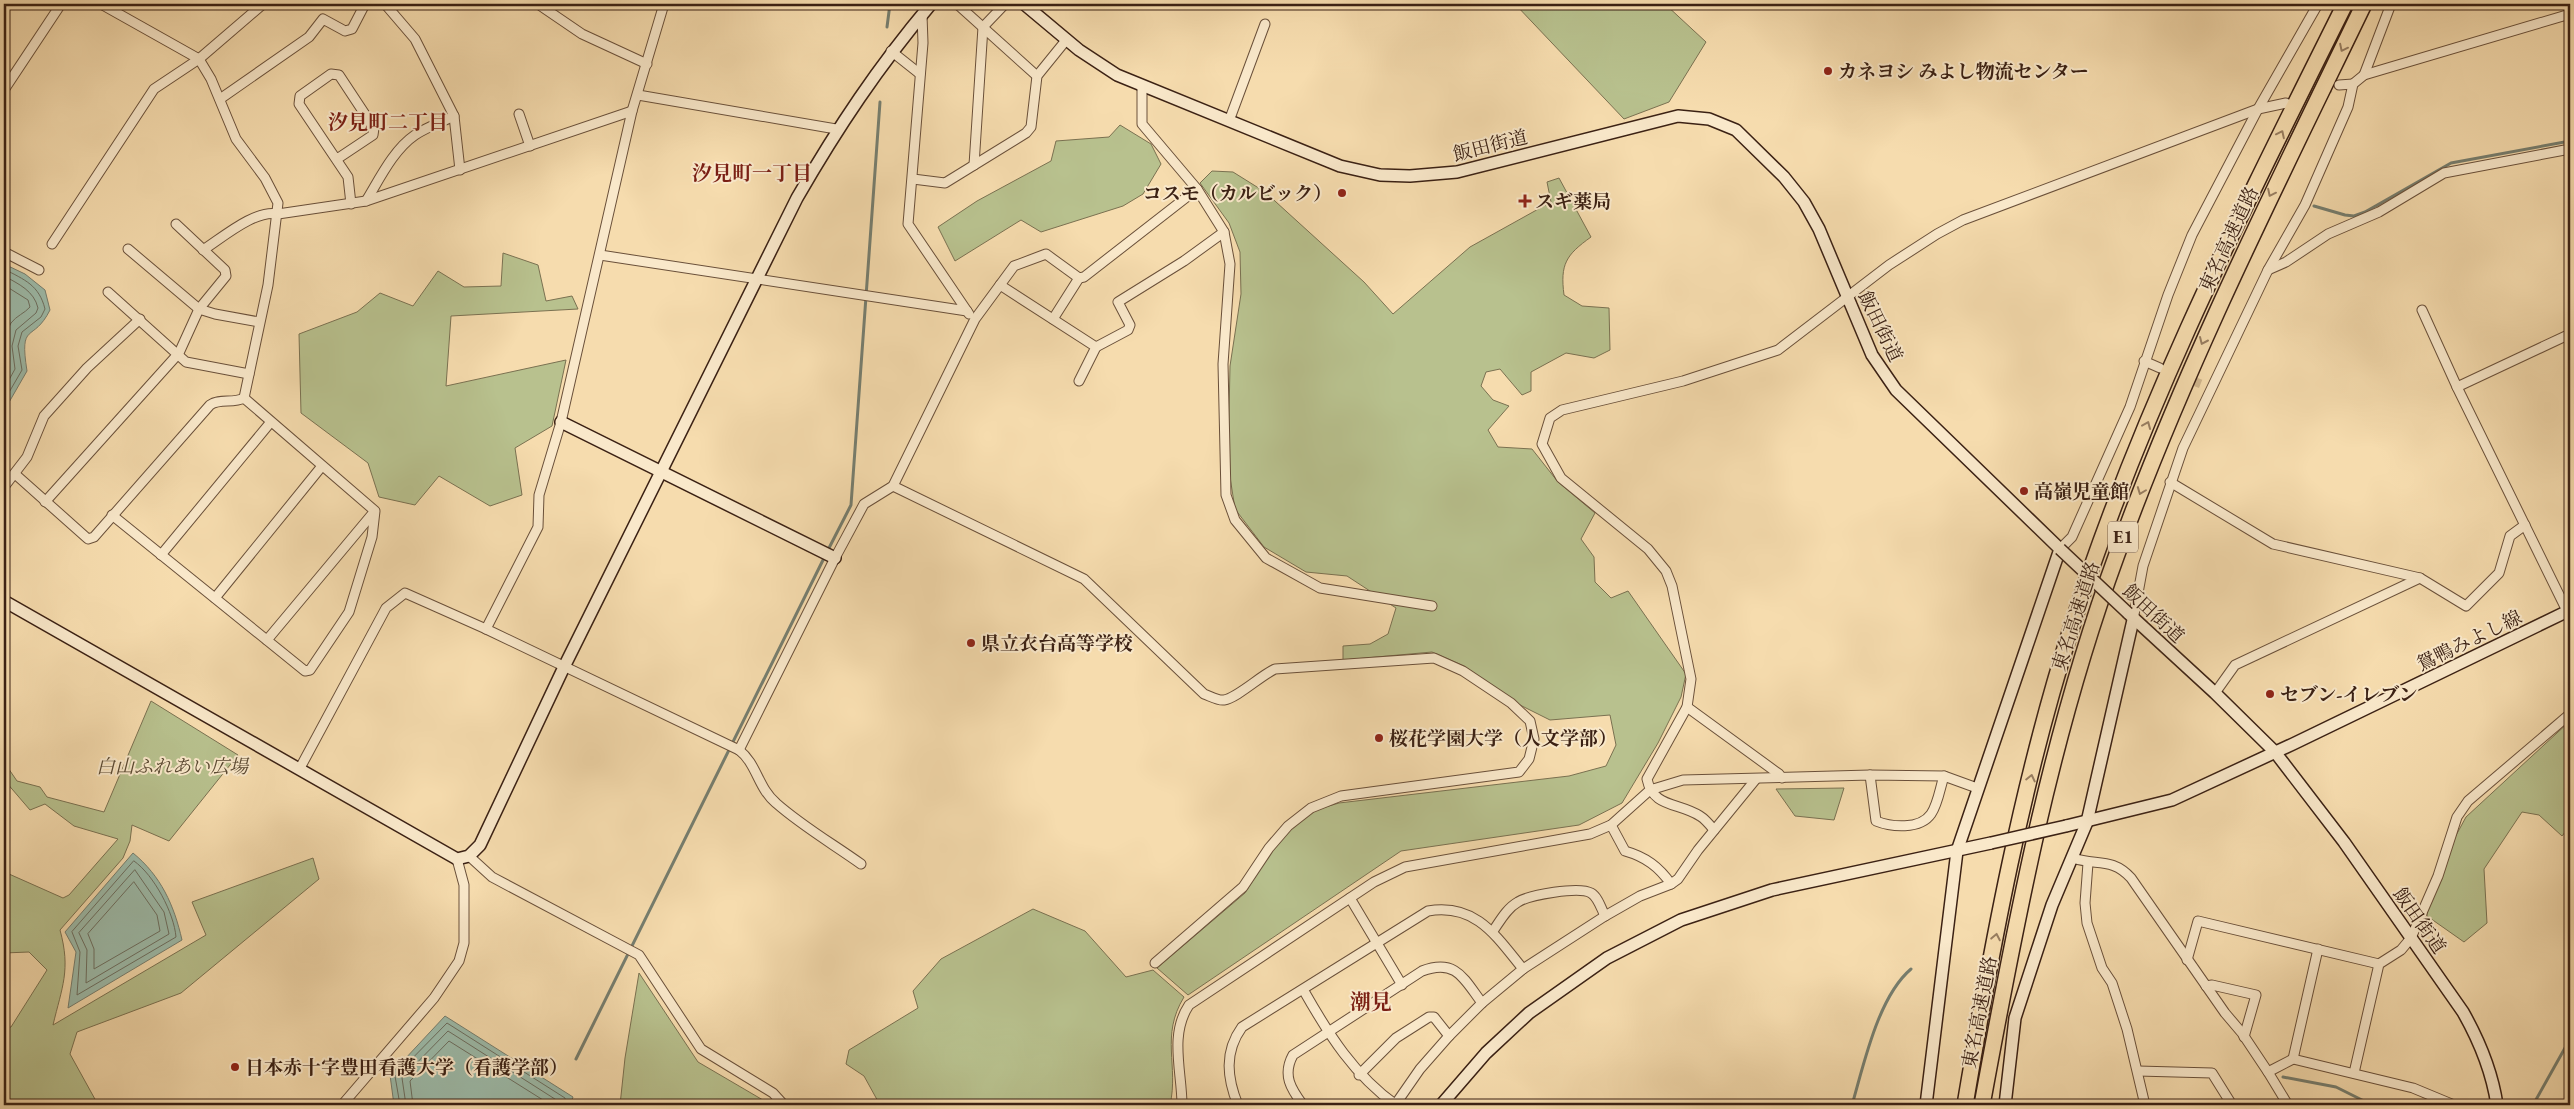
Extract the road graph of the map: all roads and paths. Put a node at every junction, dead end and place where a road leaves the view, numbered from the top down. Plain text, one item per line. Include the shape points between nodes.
1 (61, 4) edge
2 (101, 4) edge
3 (263, 4) edge
4 (365, 4) edge
5 (385, 4) edge
6 (538, 4) edge
7 (664, 4) edge
8 (931, 4) edge
9 (956, 4) edge
10 (1004, 4) edge
11 (1024, 4) edge
12 (2318, 4) edge
13 (2345, 4) edge
14 (2364, 4) edge
15 (2391, 4) edge
16 (2570, 14) edge
17 (922, 15) junction
18 (1265, 24) dead end
19 (983, 27) junction
20 (1067, 39) junction
21 (892, 51) junction
22 (199, 59) junction
23 (647, 64) junction
24 (920, 74) junction
25 (2364, 75) junction
26 (1038, 76) junction
27 (2353, 84) junction
28 (2339, 85) tunnel mouth
29 (1142, 87) junction
30 (4, 90) edge
31 (638, 95) junction
32 (220, 100) junction
33 (2286, 103) tunnel mouth
34 (2258, 109) junction
35 (632, 111) junction
36 (519, 114) dead end
37 (454, 116) junction
38 (1229, 121) junction
39 (836, 129) junction
40 (530, 146) junction
41 (2570, 149) edge
42 (337, 159) junction
43 (974, 165) junction
44 (460, 170) junction
45 (913, 179) junction
46 (1197, 189) junction
47 (366, 202) junction
48 (352, 204) junction
49 (278, 214) junction
50 (176, 224) dead end
51 (1224, 232) junction
52 (52, 244) dead end
53 (128, 249) dead end
54 (203, 250) junction
55 (4, 252) edge
56 (600, 255) junction
57 (39, 270) dead end
58 (2268, 270) junction
59 (1080, 278) junction
60 (756, 280) junction
61 (1000, 285) junction
62 (108, 292) dead end
63 (1846, 297) junction
64 (198, 308) junction
65 (2422, 310) dead end
66 (967, 311) junction
67 (140, 318) junction
68 (975, 319) junction
69 (1053, 319) junction
70 (260, 322) junction
71 (2570, 334) edge
72 (1096, 347) junction
73 (178, 353) junction
74 (2144, 361) junction
75 (2160, 368) tunnel mouth
76 (249, 374) junction
77 (1079, 381) dead end
78 (2458, 387) junction
79 (244, 398) junction
80 (561, 422) junction
81 (270, 423) junction
82 (322, 466) junction
83 (663, 471) junction
84 (15, 474) junction
85 (2170, 482) junction
86 (892, 486) junction
87 (4, 488) edge
88 (45, 502) junction
89 (375, 511) junction
90 (112, 515) junction
91 (2525, 525) junction
92 (2060, 549) junction
93 (161, 555) junction
94 (835, 558) junction
95 (2420, 578) junction
96 (215, 598) junction
97 (4, 601) edge
98 (1432, 606) dead end
99 (2569, 613) edge
100 (2130, 617) junction
101 (486, 629) junction
102 (267, 640) junction
103 (564, 667) junction
104 (2215, 693) junction
105 (1687, 707) junction
106 (2570, 714) edge
107 (739, 750) junction
108 (2275, 752) junction
109 (300, 768) junction
110 (1870, 775) junction
111 (1944, 776) junction
112 (1782, 778) junction
113 (1756, 779) junction
114 (1978, 788) junction
115 (1650, 790) junction
116 (2087, 822) junction
117 (1611, 825) junction
118 (1714, 830) junction
119 (1957, 851) junction
120 (469, 856) junction
121 (2073, 858) junction
122 (456, 859) junction
123 (2088, 863) junction
124 (861, 864) dead end
125 (1672, 884) junction
126 (1350, 898) junction
127 (1605, 916) junction
128 (1493, 931) junction
129 (2412, 938) junction
130 (1378, 943) junction
131 (2318, 949) junction
132 (2187, 960) junction
133 (1155, 963) dead end
134 (2378, 964) junction
135 (1523, 969) junction
136 (1402, 985) junction
137 (2206, 986) junction
138 (1304, 990) junction
139 (1482, 1003) junction
140 (1329, 1033) junction
141 (1449, 1036) junction
142 (2244, 1037) junction
143 (2293, 1059) junction
144 (2138, 1071) junction
145 (2268, 1072) junction
146 (2354, 1073) junction
147 (1359, 1074) junction
148 (342, 1105) edge
149 (784, 1105) edge
150 (1182, 1105) edge
151 (1238, 1105) edge
152 (1303, 1105) edge
153 (1395, 1105) edge
154 (1441, 1105) edge
155 (1926, 1105) edge
156 (1965, 1105) edge
157 (1982, 1105) edge
158 (2005, 1105) edge
159 (2145, 1105) edge
160 (2232, 1105) edge
161 (2288, 1105) edge
162 (2454, 1105) edge
163 (2497, 1105) edge

1 - 30 street
2 - 22 street
3 - 22 street
4 - 32 street via 352,29 346,31 323,19 309,37
5 - 37 street via 415,39
6 - 23 street via 582,34
7 - 23 street
8 - 17 street
9 - 19 street
10 - 19 street
11 - 20 street, 飯田街道
12 - 34 street
156 -> 13 highway, 東名高速道路 / E1 via 1981,1011 2026,799 2077,611 2136,451 2205,290
14 -> 157 highway, 東名高速道路 / E1 via 2218,306 2153,458 2115,558 2052,767 2026,874
15 - 25 street
16 - 25 street
17 - 21 street
17 - 24 street
18 - 38 street
19 - 26 street
19 - 43 street
20 - 26 street
20 - 29 street, 飯田街道 via 1091,59
21 - 24 street
21 - 39 street
22 - 32 street
22 - 52 street via 154,89
23 - 31 street
24 - 45 street
25 - 27 street
26 - 43 street via 1031,127
27 - 28 street
27 - 58 street via 2348,107 2305,205
29 - 38 street, 飯田街道
29 - 46 street via 1142,124
31 - 35 street
31 - 39 street
32 - 49 street via 236,139 265,178 278,203
33 - 34 street
34 - 63 street via 1963,220 1905,255
34 - 74 street via 2192,234
35 - 40 street
35 - 56 street
36 - 40 street
37 - 44 street
37 - 47 street via 415,135 394,157
38 - 63 street, 飯田街道 via 1340,166 1380,175 1410,176 1457,172 1678,116 1701,117 1744,136 1784,177 1804,202 1819,229
39 - 60 street
40 - 44 street
41 - 58 street via 2444,174 2379,212 2328,234
42 - 42 street via 299,104 300,96 332,74 339,75 374,128 373,135
42 - 48 street via 348,177
43 - 45 street via 945,183
44 - 47 street
45 - 66 street via 908,224
46 - 51 street
46 - 59 street
47 - 48 street
48 - 49 street
49 - 54 street via 271,212 254,217
49 - 70 street
50 - 54 street
51 - 72 street via 1118,302 1130,325 1128,330
51 - 98 street via 1230,264 1223,364 1226,495 1235,520 1266,558 1320,588
53 - 64 street
54 - 64 street via 225,270 226,276
55 - 57 street
56 - 60 street
56 - 80 street
58 - 85 street via 2205,386
59 - 61 street via 1042,254 1014,266
59 - 69 street
60 - 66 street
60 - 83 street
61 - 68 street
61 - 69 street
62 - 67 street
63 - 92 street, 飯田街道 via 1872,355 1896,390
63 - 105 street via 1778,350 1683,381 1562,410 1550,418 1546,428 1542,444 1560,478 1648,549 1666,571 1677,606 1691,679
64 - 70 street
64 - 73 street
65 - 78 street
66 - 68 street
67 - 73 street
67 - 84 street via 87,368 44,416 27,457
68 - 86 street
69 - 72 street
70 - 76 street
71 - 78 street
72 - 77 street
73 - 76 street via 190,363
73 - 88 street
74 - 75 street
74 - 92 street via 2126,416 2072,537
76 - 79 street
78 - 91 street
79 - 81 street
79 - 90 street via 210,405
80 - 83 street
80 - 101 street via 539,495 536,531
81 - 82 street
81 - 93 street
82 - 89 street
82 - 96 street
83 - 94 street
83 - 103 street
84 - 87 street
84 - 88 street
85 - 95 street via 2273,544
85 - 100 street
86 - 94 street via 864,504
86 - 133 street via 1084,580 1204,694 1222,700 1235,696 1260,676 1275,669 1434,658 1463,671 1511,703 1530,721 1534,739 1529,759 1518,772 1341,796 1311,808 1288,826 1269,848 1244,887
88 - 90 street via 88,539 94,537
89 - 102 street
89 - 102 street via 372,537 349,612 310,670 305,671
90 - 93 street
91 - 95 street via 2510,536 2499,573 2466,606
91 - 99 street
92 - 100 street, 飯田街道, bridge
92 - 114 street
93 - 96 street
94 - 107 street
95 - 104 street via 2235,665
96 - 102 street
97 - 109 street
99 - 108 street, 鴛鴨みよし線
100 - 104 street, 飯田街道
100 - 116 street
101 - 103 street
101 - 109 street via 405,593 386,608
103 - 107 street
103 - 120 street via 480,845
104 - 108 street, 飯田街道
105 - 112 street
105 - 115 street via 1647,779
106 - 129 street via 2461,810
107 - 124 street via 750,758 758,781 775,802
108 - 116 street, 鴛鴨みよし線 via 2172,800
108 - 129 street, 飯田街道
109 - 122 street
110 - 111 street
110 - 111 street via 1876,821 1887,825 1925,820 1931,814
110 - 112 street
111 - 114 street
112 - 113 street
113 - 115 street via 1683,780
113 - 118 street
114 - 119 street
115 - 117 street
115 - 118 street via 1657,798 1700,816
116 - 119 street, 鴛鴨みよし線, bridge
116 - 121 street
117 - 125 street via 1625,851 1639,855 1661,869
117 - 126 street via 1590,834 1405,867
118 - 125 street
119 - 154 street, 鴛鴨みよし線 via 1772,890 1671,925 1607,958 1529,1012 1486,1053
119 - 155 street
120 - 122 street
120 - 149 street via 492,877 638,956 701,1049 772,1092
121 - 123 street
121 - 158 street via 2052,905 2015,1018
122 - 148 street via 464,885 464,943 459,961 434,998
123 - 132 street via 2113,864 2123,868
123 - 144 street via 2087,923 2102,968 2112,983
125 - 127 street via 1640,896
126 - 130 street
126 - 150 street via 1189,1006 1180,1021 1178,1036
127 - 128 street via 1595,897 1577,889 1524,898 1511,907
127 - 135 street
128 - 130 street via 1463,912 1437,910 1418,916
128 - 135 street
129 - 134 street via 2401,950
129 - 163 street, 飯田街道 via 2464,1012 2479,1042
130 - 136 street
130 - 138 street
131 - 132 street via 2198,921
131 - 134 street
131 - 143 street
132 - 137 street
134 - 146 street
135 - 139 street
136 - 139 street via 1422,971 1445,966 1461,975
136 - 140 street
137 - 142 street
137 - 142 street via 2256,995
138 - 140 street
138 - 151 street via 1242,1027 1236,1036 1228,1062
139 - 141 street
140 - 147 street
140 - 152 street via 1298,1050 1290,1060 1288,1082
141 - 147 street via 1434,1018 1429,1017 1396,1038
141 - 153 street
142 - 145 street
143 - 145 street
143 - 146 street
144 - 159 street
144 - 160 street via 2212,1073
145 - 161 street
146 - 162 street via 2414,1088
147 - 153 street

